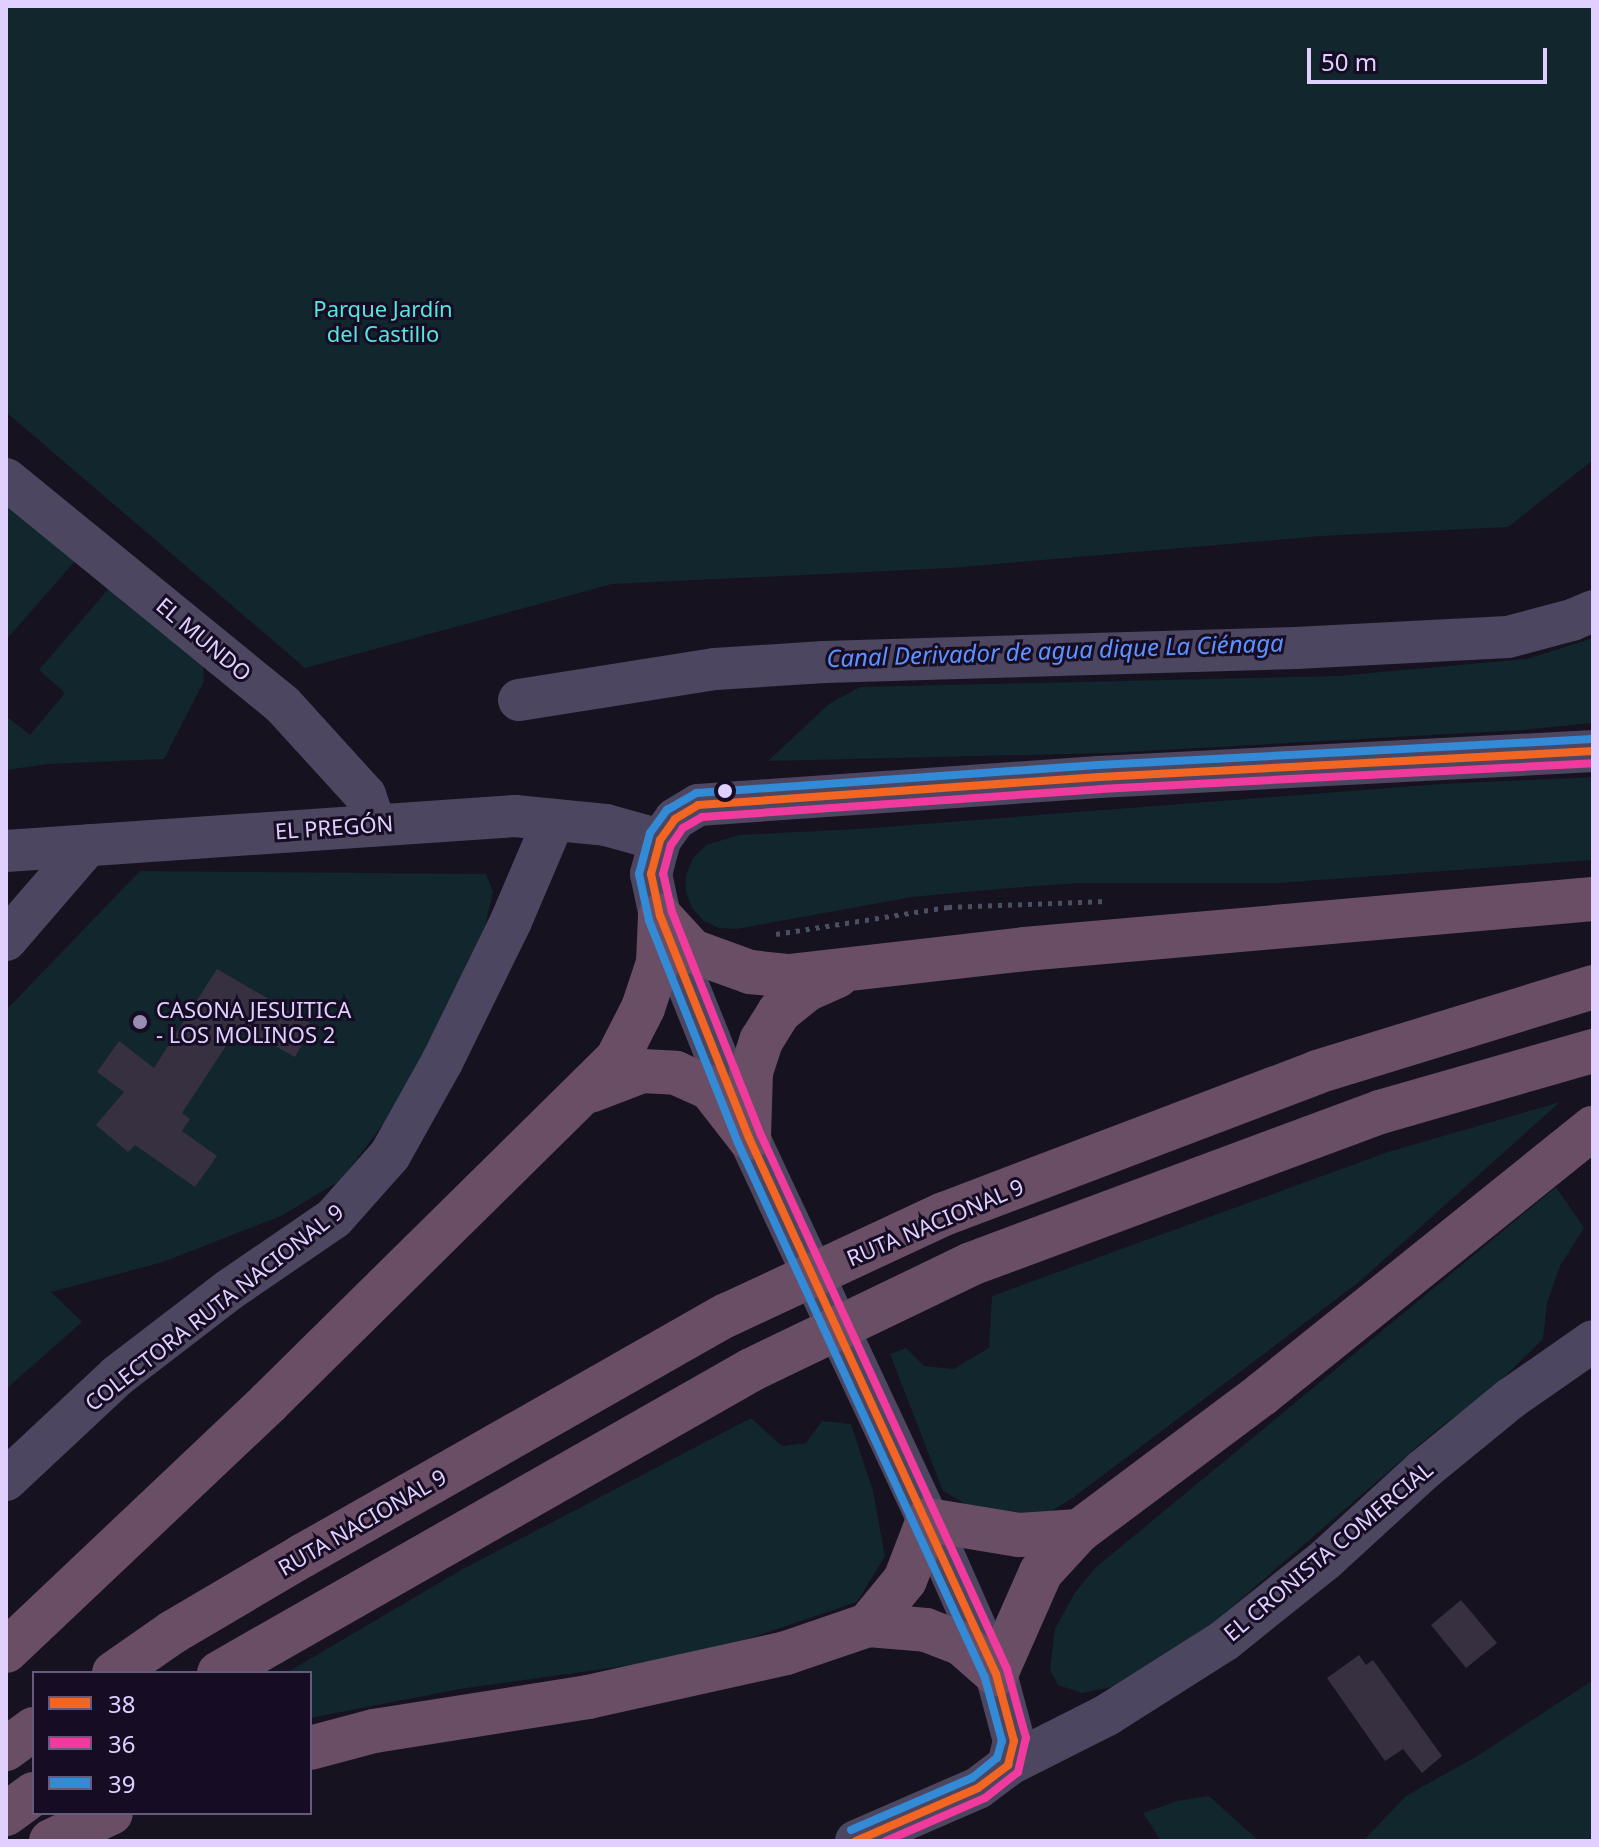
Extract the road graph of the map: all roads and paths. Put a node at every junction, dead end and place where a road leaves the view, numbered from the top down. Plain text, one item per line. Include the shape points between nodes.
1 (6, 479) edge
2 (1593, 611) edge
3 (519, 700) dead end
4 (1593, 751) edge
5 (554, 820) junction
6 (375, 824) junction
7 (660, 840) junction
8 (88, 845) junction
9 (6, 851) edge
10 (1593, 899) edge
11 (660, 916) junction
12 (6, 940) edge
13 (857, 967) junction
14 (1593, 987) edge
15 (1593, 1051) edge
16 (581, 1095) junction
17 (1593, 1128) edge
18 (749, 1138) junction
19 (1593, 1341) edge
20 (6, 1480) edge
21 (928, 1520) junction
22 (1079, 1531) junction
23 (868, 1625) junction
24 (6, 1651) edge
25 (117, 1671) edge
26 (223, 1671) edge
27 (996, 1674) junction
28 (32, 1730) edge
29 (312, 1747) edge
30 (6, 1749) edge
31 (1008, 1765) junction
32 (32, 1795) edge
33 (6, 1814) edge
34 (107, 1815) edge
35 (51, 1841) edge
36 (856, 1841) edge

1 - 6 street, EL MUNDO via 283,705 365,795
2 - 3 street via 1508,637 793,664 715,669
4 - 7 street via 698,805 675,819
5 - 6 street, EL PREGÓN via 515,816
5 - 7 street, EL PREGÓN via 606,825
5 - 20 street, COLECTORA RUTA NACIONAL 9 via 483,977 390,1155 334,1218 117,1376
6 - 8 street, EL PREGÓN
7 - 11 street via 651,874
8 - 9 street, EL PREGÓN
8 - 12 street
10 - 13 highway
11 - 13 highway via 692,951 750,972 789,976
11 - 16 highway via 658,963 643,1008 617,1059
11 - 18 street
13 - 18 highway via 806,990 779,1012 751,1072
14 - 25 highway, RUTA NACIONAL 9, bridge via 1317,1072 944,1214 727,1315 302,1556
15 - 26 highway, bridge via 1380,1112 971,1264 751,1370
16 - 18 highway via 642,1071 676,1073 710,1088
16 - 24 highway
17 - 22 highway via 1262,1394
18 - 21 street
19 - 31 street, EL CRONISTA COMERCIAL via 1510,1399 1225,1640 1107,1715
21 - 22 highway via 1019,1535
21 - 23 highway via 905,1580
21 - 27 street
22 - 27 highway via 1041,1572
23 - 27 highway via 926,1630 962,1644
23 - 29 highway via 786,1653 603,1694 374,1731
27 - 31 street via 1014,1741
28 - 30 highway
31 - 36 street, EL CRONISTA COMERCIAL via 978,1788
32 - 33 highway
34 - 35 highway

